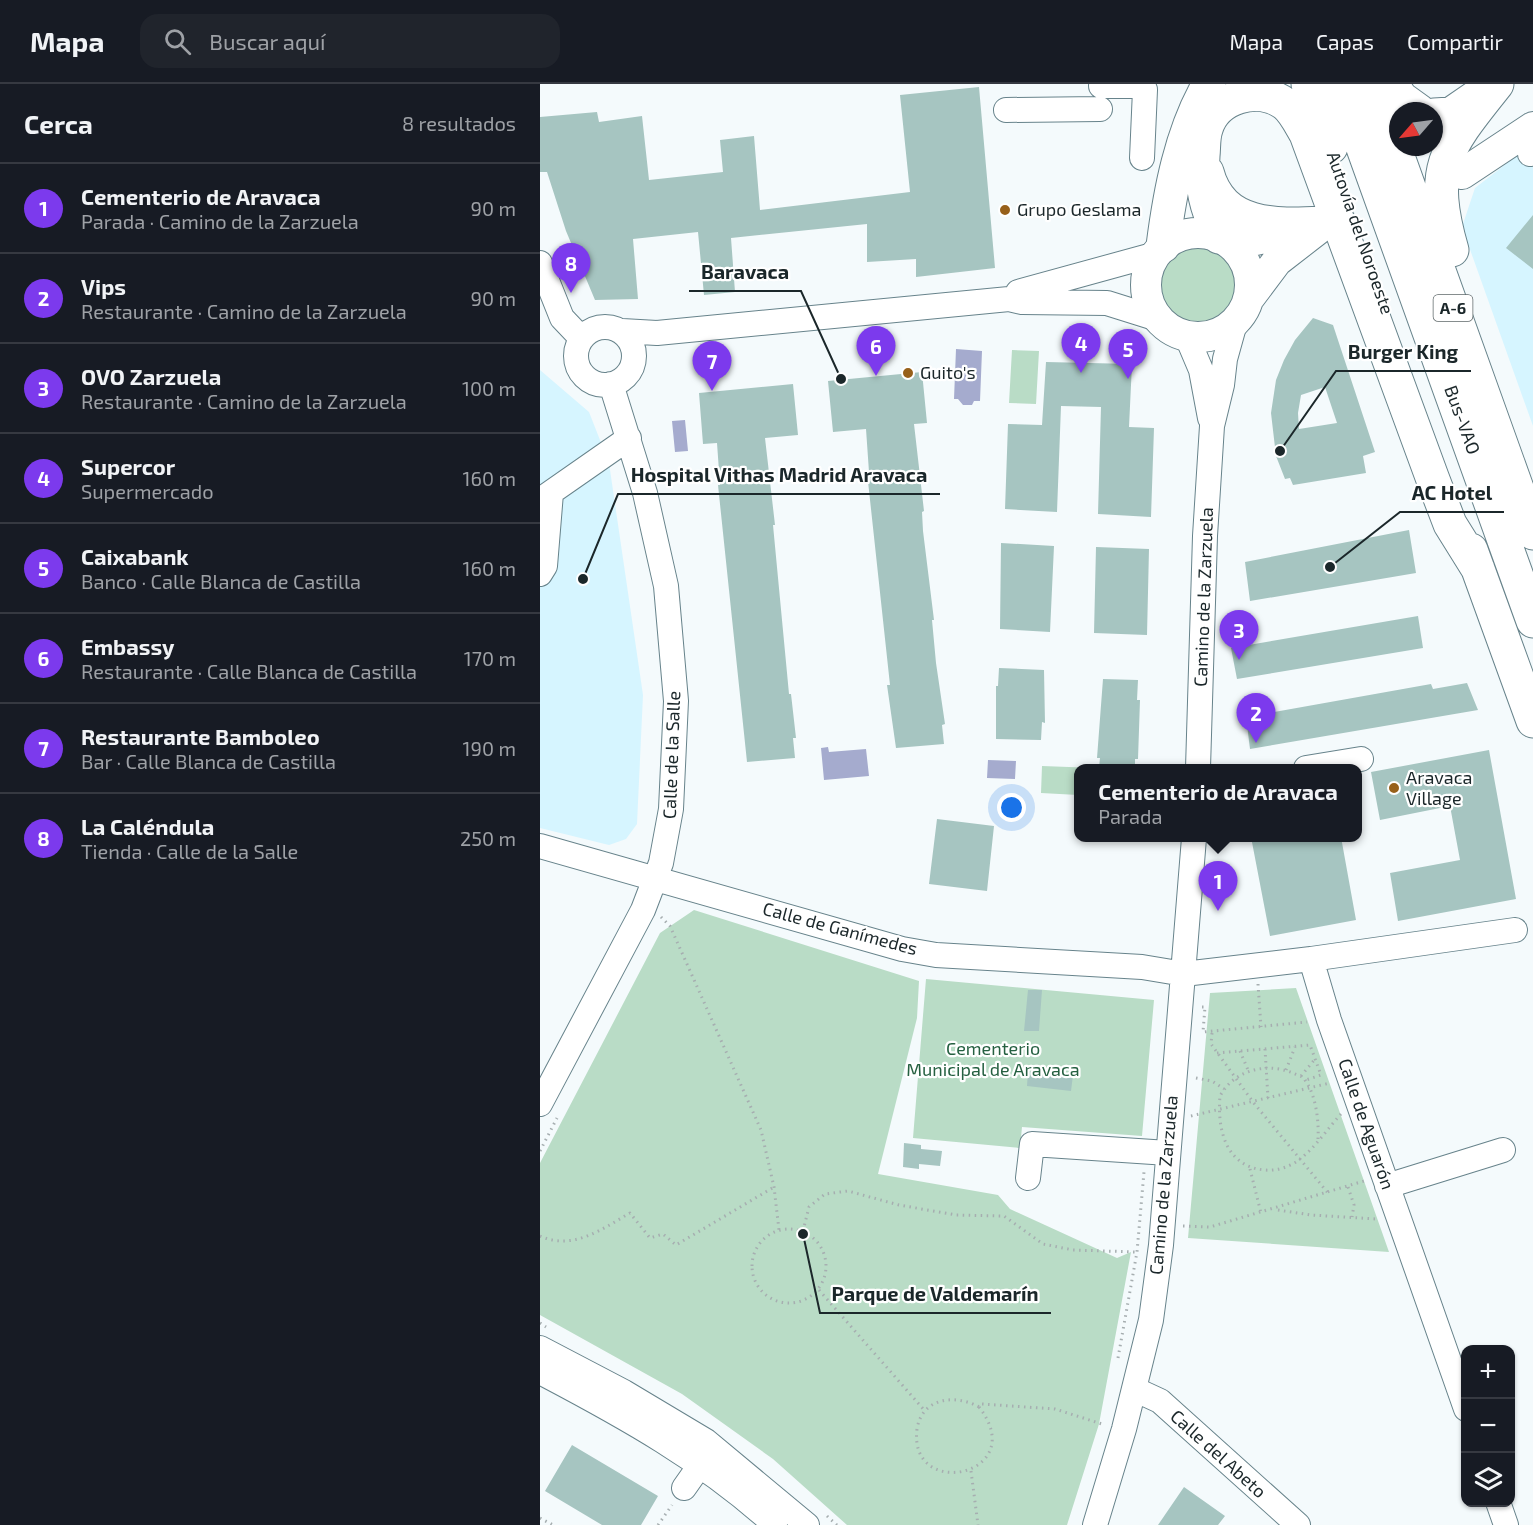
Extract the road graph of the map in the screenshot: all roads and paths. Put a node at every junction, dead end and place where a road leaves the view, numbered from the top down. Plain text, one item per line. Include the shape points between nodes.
1 (1209, 84) edge
2 (1308, 84) edge
3 (1340, 84) edge
4 (1372, 84) edge
5 (1392, 84) edge
6 (1496, 84) edge
7 (1407, 102) edge
8 (1006, 110) dead end
9 (1443, 113) edge
10 (1532, 145) edge
11 (1203, 156) junction
12 (1142, 158) dead end
13 (1462, 174) dead end
14 (1326, 223) junction
15 (1226, 241) junction
16 (1160, 250) junction
17 (540, 263) edge
18 (1250, 297) junction
19 (1009, 299) junction
20 (551, 319) edge
21 (1158, 319) junction
22 (1235, 323) junction
23 (680, 331) junction
24 (622, 332) junction
25 (1187, 337) junction
26 (581, 338) junction
27 (633, 363) junction
28 (611, 384) junction
29 (1212, 426) junction
30 (629, 438) junction
31 (1533, 491) edge
32 (545, 496) edge
33 (1533, 533) edge
34 (1478, 569) junction
35 (540, 574) edge
36 (1533, 621) edge
37 (1533, 721) edge
38 (1361, 759) dead end
39 (1198, 764) edge
40 (1330, 764) edge
41 (1194, 842) edge
42 (540, 846) edge
43 (656, 877) junction
44 (656, 916) junction
45 (1515, 930) dead end
46 (1311, 959) junction
47 (1257, 965) junction
48 (1184, 974) junction
49 (1180, 1006) junction
50 (1329, 1020) junction
51 (1261, 1027) junction
52 (1212, 1033) junction
53 (1294, 1047) junction
54 (1264, 1049) junction
55 (1240, 1051) junction
56 (1217, 1053) junction
57 (1316, 1059) junction
58 (1266, 1067) junction
59 (1248, 1070) junction
60 (1286, 1070) junction
61 (1174, 1074) junction
62 (1301, 1076) junction
63 (1236, 1078) junction
64 (1349, 1078) junction
65 (1306, 1080) junction
66 (1308, 1088) junction
67 (1224, 1089) junction
68 (1268, 1098) junction
69 (1253, 1102) junction
70 (1359, 1105) junction
71 (551, 1106) edge
72 (1219, 1110) junction
73 (1171, 1114) junction
74 (1318, 1139) junction
75 (540, 1150) edge
76 (1503, 1150) dead end
77 (1157, 1152) junction
78 (1300, 1159) junction
79 (1250, 1169) junction
80 (1028, 1178) dead end
81 (1385, 1180) junction
82 (774, 1187) junction
83 (1348, 1187) junction
84 (1328, 1193) junction
85 (1276, 1209) junction
86 (1261, 1213) junction
87 (1352, 1217) junction
88 (1399, 1220) junction
89 (1162, 1225) junction
90 (779, 1230) junction
91 (803, 1231) junction
92 (540, 1236) edge
93 (1137, 1252) junction
94 (819, 1290) junction
95 (540, 1348) edge
96 (1118, 1358) dead end
97 (540, 1372) edge
98 (1134, 1389) junction
99 (1462, 1399) edge
100 (979, 1407) junction
101 (925, 1411) junction
102 (1111, 1423) junction
103 (1100, 1436) dead end
104 (707, 1456) junction
105 (971, 1470) junction
106 (684, 1488) joint
107 (1499, 1507) edge
108 (540, 1518) edge
109 (553, 1525) edge
110 (657, 1525) edge
111 (775, 1525) edge
112 (807, 1525) edge
113 (978, 1525) edge
114 (1095, 1525) edge
115 (1298, 1525) edge
116 (1506, 1525) edge

1 - 16 highway via 1185,140
2 - 34 highway, Autovía del Noroeste
3 - 36 highway, Bus-VAO
4 - 33 highway, A-6
5 - 7 highway
6 - 9 highway via 1457,111
6 - 31 highway via 1456,137 1445,162 1440,193 1452,249
8 - 12 street via 1100,97 1136,86 1145,90
10 - 13 main road
11 - 14 highway via 1215,189 1247,218 1276,225
11 - 15 highway via 1202,190
11 - 34 highway via 1210,118 1238,96 1262,94 1275,98 1296,118 1320,167 1446,514
14 - 15 main road via 1270,239
14 - 18 main road via 1277,261
15 - 16 main road via 1208,233 1184,234
15 - 18 main road via 1248,269
16 - 19 street via 1090,274 1022,288
16 - 21 main road via 1146,279 1150,307
17 - 20 street
18 - 22 main road
19 - 21 street via 1107,303
19 - 23 street
20 - 26 street
21 - 25 main road
22 - 25 main road via 1208,337
22 - 29 street, Camino de la Zarzuela
23 - 24 street
23 - 27 street via 651,346
24 - 26 street via 596,327
24 - 27 street via 632,345
25 - 29 street, Camino de la Zarzuela via 1201,370
26 - 28 street via 575,355 580,372 593,383
27 - 28 street via 626,377
28 - 30 street, Calle de la Salle
29 - 39 street, Camino de la Zarzuela
30 - 32 street
30 - 43 street, Calle de la Salle via 662,562 673,650 675,771 666,842
32 - 35 street via 546,566
34 - 37 highway, Autovía del Noroeste
38 - 40 street
41 - 48 street, Camino de la Zarzuela
42 - 43 street, Calle de Ganímedes
43 - 44 street, Calle de la Salle
43 - 48 street, Calle de Ganímedes via 902,949 936,955 1142,967
44 - 71 street, Calle de la Salle
44 - 82 path via 670,926 761,1130
45 - 46 street
46 - 47 street
46 - 50 street, Calle de Aguarón
47 - 48 street
47 - 51 path
48 - 49 street, Camino de la Zarzuela
49 - 52 path via 1205,1007 1203,1032
49 - 61 street, Camino de la Zarzuela
50 - 51 path
50 - 64 street, Calle de Aguarón
51 - 52 path
52 - 56 path via 1211,1044
53 - 54 path
53 - 57 path via 1310,1046
53 - 60 path
54 - 55 path
54 - 58 path
55 - 56 path
55 - 59 path
56 - 63 path
57 - 62 path
57 - 65 path via 1321,1075
58 - 59 path
58 - 60 path
58 - 68 path
59 - 63 path
60 - 62 path
61 - 67 path via 1212,1081
61 - 73 street, Camino de la Zarzuela
62 - 65 path
63 - 67 path
63 - 69 path
64 - 66 path
64 - 70 street, Calle de Aguarón
65 - 66 path
66 - 68 path
66 - 74 path via 1319,1125
67 - 72 path
68 - 69 path
69 - 72 path
69 - 78 path
70 - 74 path via 1342,1112
70 - 81 street, Calle de Aguarón
71 - 75 path
72 - 73 path via 1195,1116
72 - 79 path via 1225,1143
73 - 77 street, Camino de la Zarzuela
74 - 78 path
76 - 81 street
77 - 80 street via 1032,1143
77 - 89 street, Camino de la Zarzuela
77 - 93 path
78 - 79 path via 1283,1168
78 - 84 path
79 - 86 path
81 - 83 path
81 - 88 street, Calle de Aguarón
82 - 90 path
82 - 92 path via 676,1245 663,1234 650,1238 630,1213 574,1241
83 - 84 path
83 - 87 path via 1354,1205
84 - 85 path
85 - 86 path
85 - 87 path
86 - 89 path via 1210,1227
87 - 88 path
88 - 99 street, Calle de Aguarón
89 - 98 street, Camino de la Zarzuela via 1151,1320
90 - 91 path
90 - 94 path via 769,1235 754,1253 753,1276 758,1287 766,1296 788,1304 800,1303
91 - 93 path via 809,1207 825,1194 848,1191 956,1215 1004,1216 1043,1244 1073,1250
91 - 94 path via 821,1246 826,1256 827,1268
93 - 96 path
94 - 101 path
95 - 104 street via 624,1392
97 - 104 street
98 - 102 street, Camino de la Zarzuela
98 - 115 street, Calle del Abeto via 1160,1401
100 - 101 path via 951,1398
100 - 102 path via 982,1404 1055,1409
100 - 105 path via 992,1433 987,1455
101 - 105 path via 916,1439 920,1454 942,1473
102 - 103 path
102 - 114 street, Camino de la Zarzuela
104 - 106 street
104 - 111 street
104 - 112 street
105 - 113 path
106 - 110 path
107 - 116 street
108 - 109 path

